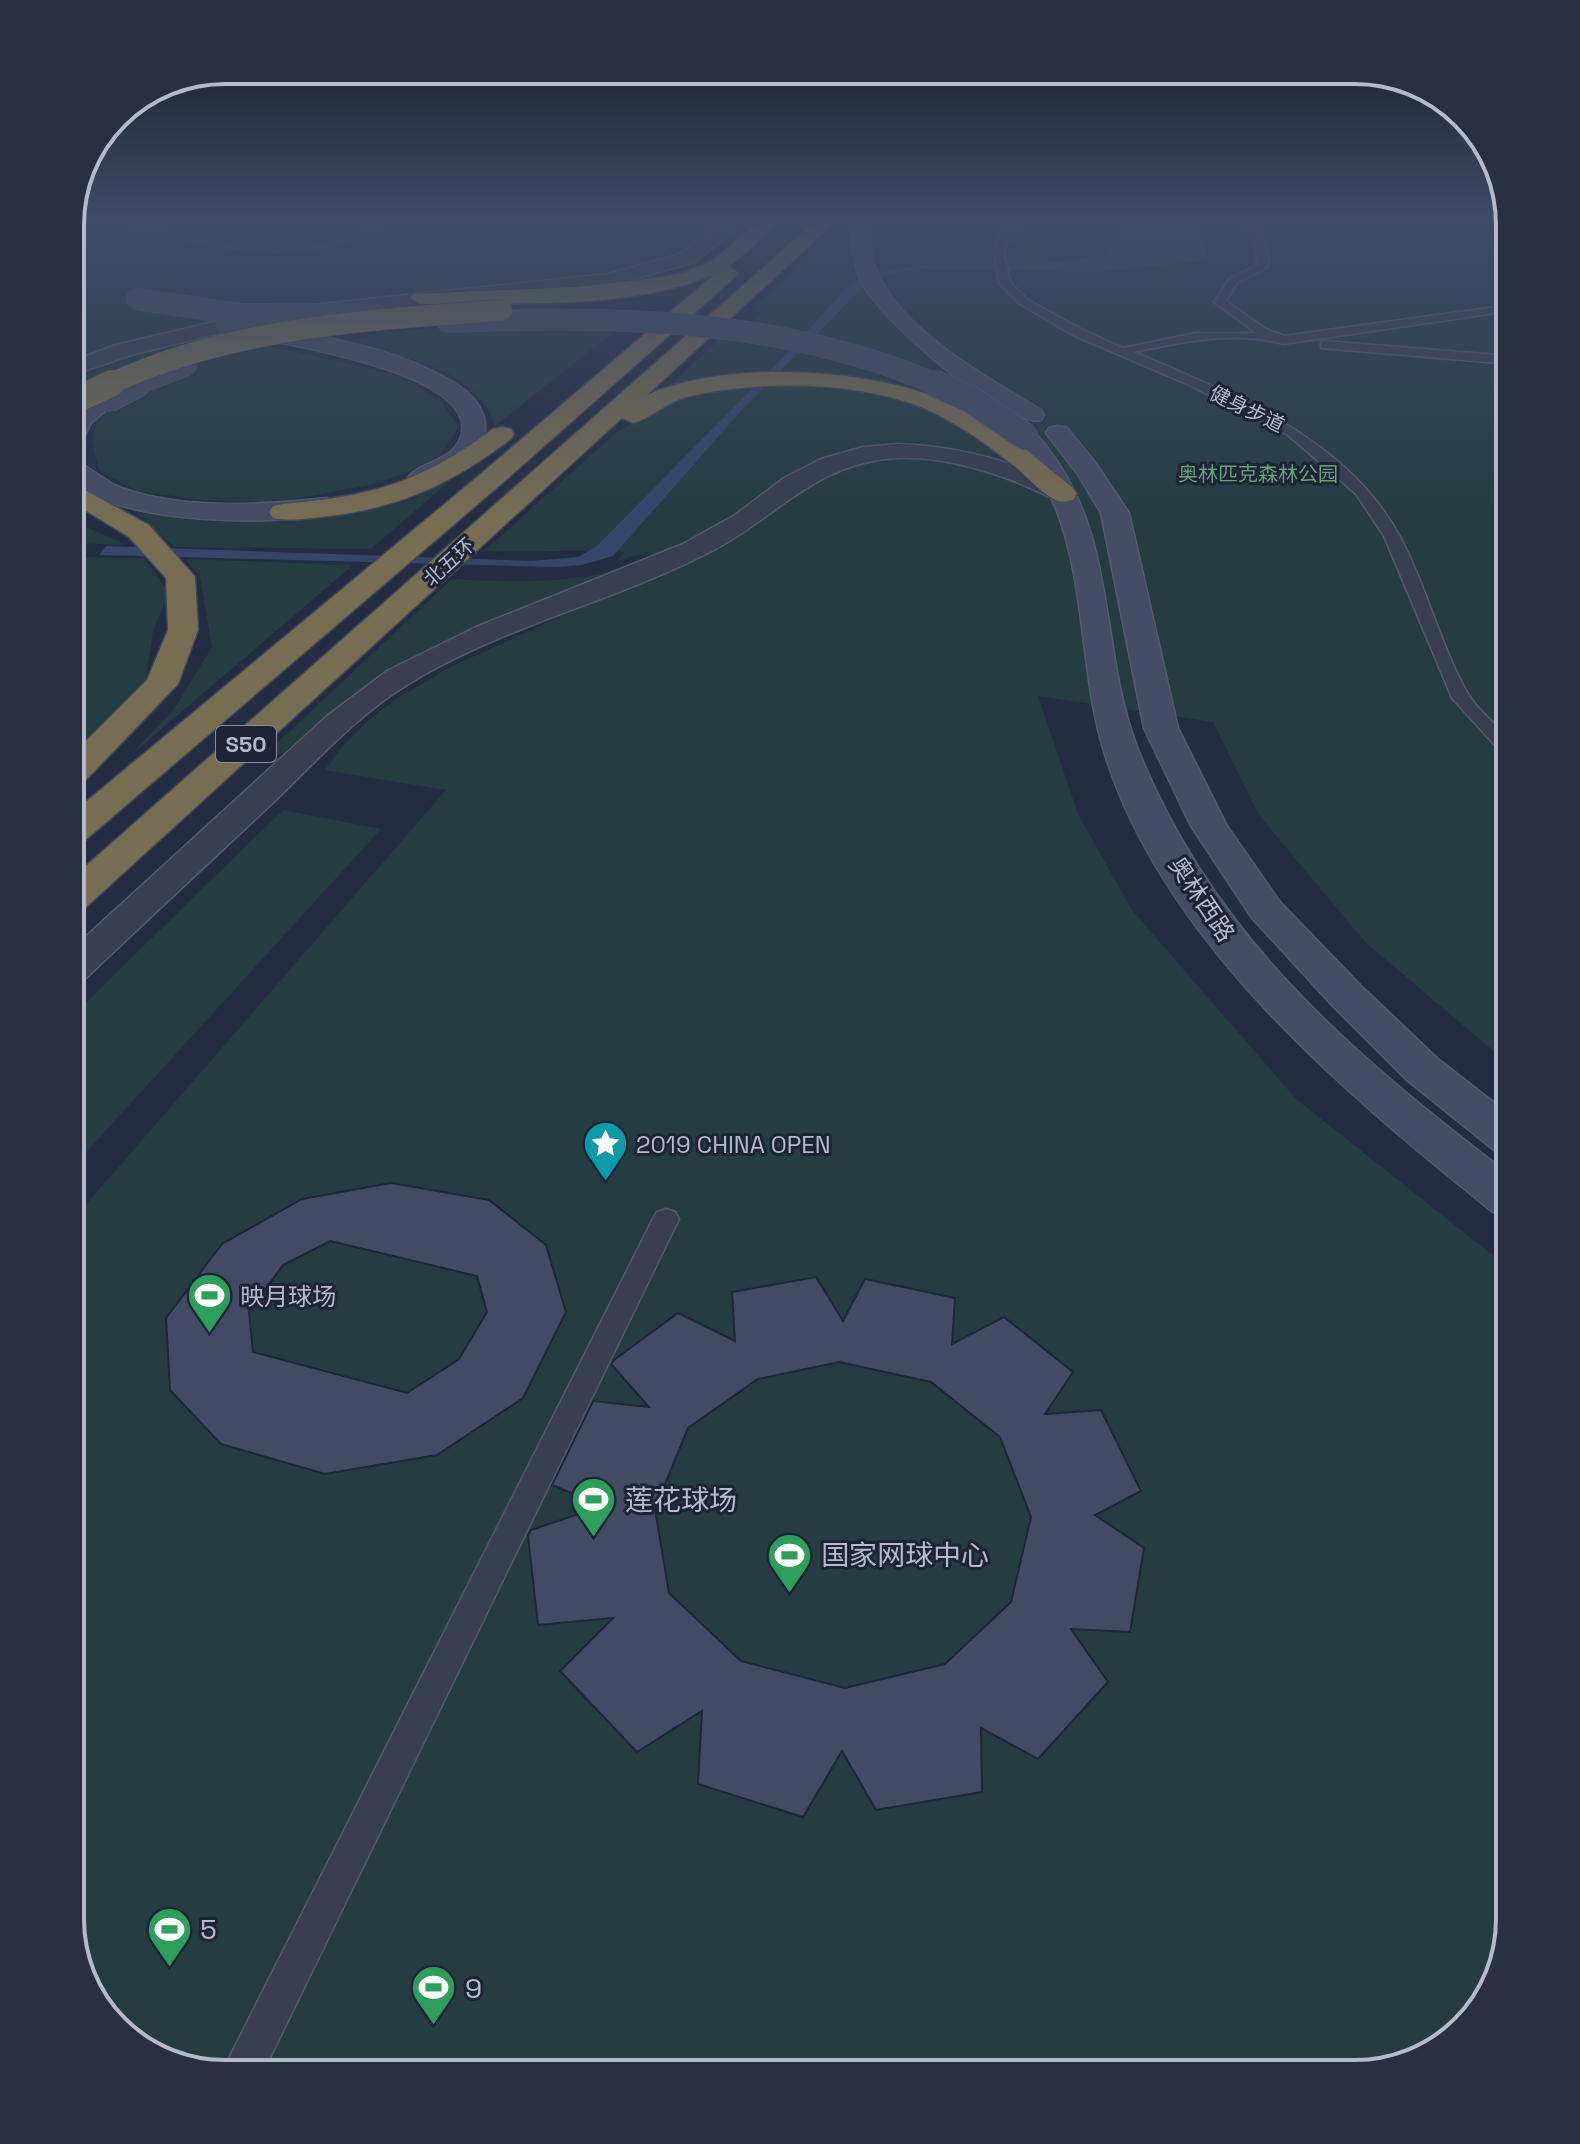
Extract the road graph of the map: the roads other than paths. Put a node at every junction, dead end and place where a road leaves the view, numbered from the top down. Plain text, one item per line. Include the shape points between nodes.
1 (245, 321) edge
2 (384, 321) edge
3 (454, 321) edge
4 (625, 321) edge
5 (647, 321) edge
6 (669, 321) edge
7 (717, 321) edge
8 (724, 321) edge
9 (902, 321) edge
10 (1058, 321) edge
11 (1247, 321) edge
12 (1417, 321) edge
13 (226, 326) junction
14 (1283, 340) junction
15 (1124, 351) junction
16 (1496, 359) edge
17 (84, 365) edge
18 (88, 400) edge
19 (546, 400) dead end
20 (521, 419) dead end
21 (1038, 428) junction
22 (551, 471) junction
23 (84, 479) edge
24 (1064, 494) junction
25 (84, 498) edge
26 (283, 512) junction
27 (1496, 735) edge
28 (84, 763) edge
29 (84, 822) edge
30 (84, 888) edge
31 (84, 959) edge
32 (1496, 1128) edge
33 (1496, 1188) edge
34 (666, 1219) dead end
35 (248, 2060) edge

1 - 13 street
2 - 18 highway, bridge via 254,340 150,368
3 - 18 main road, bridge via 320,336 183,366
4 - 21 main road, bridge via 739,332 868,358 964,396 1011,424
5 - 19 highway
6 - 29 highway, 北五环 / S50
7 - 22 highway, 北五环 / S50
8 - 21 main road via 798,331 940,370
9 - 21 main road
10 - 15 street, 健身步道
11 - 14 street
12 - 14 street
13 - 17 street
13 - 26 main road via 413,371 462,399 476,423 464,452 417,480 358,500
14 - 15 street via 1223,333
14 - 16 street
15 - 27 street, 健身步道 via 1293,432 1361,491 1392,536 1461,698
20 - 26 highway via 459,467 398,496
21 - 24 main road, 奥林西路 via 1044,456
21 - 32 main road, 奥林西路 via 1088,470 1115,513 1161,728 1217,838 1266,910 1347,996 1423,1070
22 - 24 highway via 658,399 701,387 791,379 874,387 952,413 980,428
22 - 30 highway, 北五环 / S50
23 - 26 main road via 117,495 153,503
24 - 31 street via 1001,466 952,453 879,453 815,470 692,551 508,625 397,678 316,742
24 - 33 main road, 奥林西路 via 1086,563 1119,744 1149,813 1205,911 1327,1049
25 - 28 highway via 139,531 180,577 183,592 183,630 162,684
34 - 35 street

